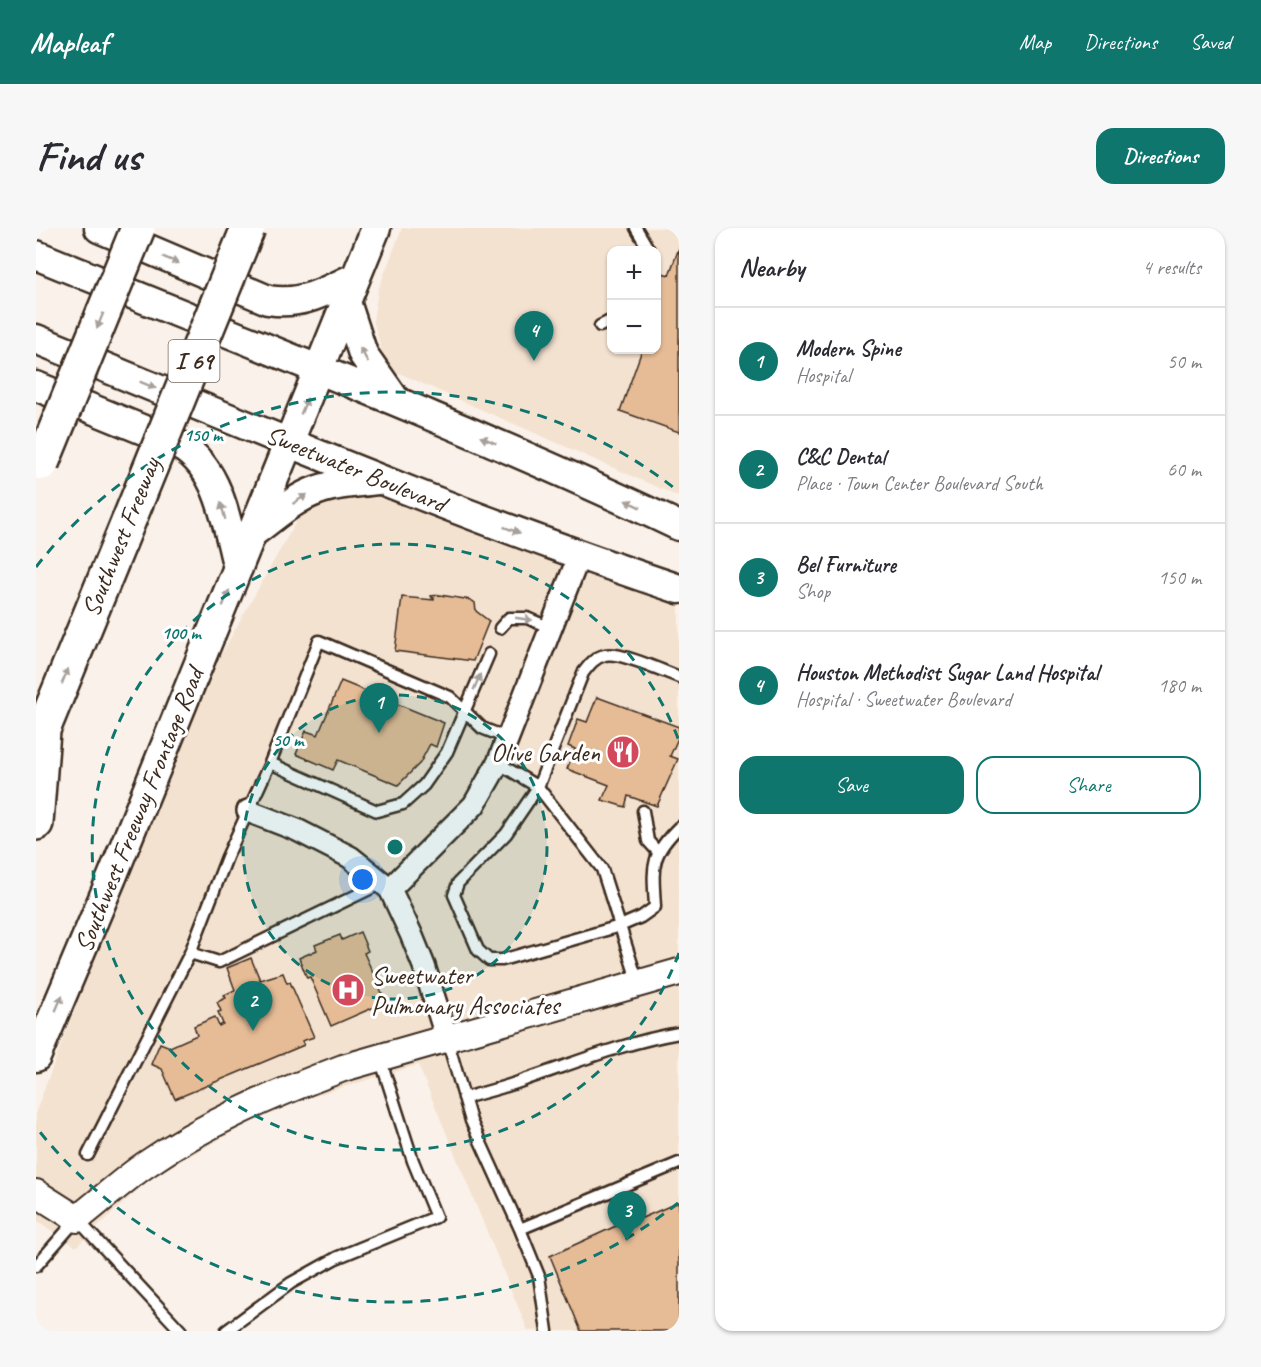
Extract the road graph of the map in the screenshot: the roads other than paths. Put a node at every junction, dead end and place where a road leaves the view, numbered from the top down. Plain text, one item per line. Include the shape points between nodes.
1 (99, 228) edge
2 (138, 228) edge
3 (248, 228) edge
4 (376, 228) edge
5 (636, 228) edge
6 (647, 246) edge
7 (36, 255) edge
8 (351, 290) junction
9 (607, 322) edge
10 (600, 326) dead end
11 (36, 339) edge
12 (319, 369) junction
13 (36, 386) edge
14 (396, 401) junction
15 (289, 443) junction
16 (39, 471) edge
17 (380, 480) junction
18 (679, 526) edge
19 (252, 533) junction
20 (579, 556) junction
21 (238, 568) junction
22 (679, 589) edge
23 (500, 628) dead end
24 (551, 628) junction
25 (489, 654) dead end
26 (679, 677) edge
27 (465, 711) junction
28 (507, 738) junction
29 (39, 739) edge
30 (270, 763) junction
31 (498, 763) junction
32 (538, 788) junction
33 (248, 811) junction
34 (643, 811) dead end
35 (36, 823) edge
36 (679, 827) edge
37 (657, 851) junction
38 (386, 886) junction
39 (620, 926) junction
40 (190, 953) junction
41 (679, 972) edge
42 (638, 983) junction
43 (679, 1033) edge
44 (447, 1039) junction
45 (36, 1057) edge
46 (380, 1058) junction
47 (464, 1098) junction
48 (88, 1155) dead end
49 (679, 1163) edge
50 (36, 1193) edge
51 (77, 1219) junction
52 (520, 1229) junction
53 (36, 1266) edge
54 (181, 1331) edge
55 (226, 1331) edge
56 (547, 1331) edge

1 -> 8 main road via 268,300 293,302
2 -> 16 highway, bridge
29 -> 3 highway, Southwest Freeway / I 69, bridge
4 - 8 main road, Southwest Freeway Frontage Road
5 - 6 lane
7 - 12 main road
8 - 12 main road, Southwest Freeway Frontage Road
14 -> 8 main road via 363,354
9 - 10 lane
11 -> 15 main road, Sweetwater Boulevard
12 - 14 main road
15 -> 12 main road, Southwest Freeway Frontage Road
21 -> 13 main road via 217,492 192,454 173,442
18 -> 14 main road
15 - 17 main road, Sweetwater Boulevard
15 - 19 main road, Southwest Freeway Frontage Road
19 -> 17 main road via 316,490
17 -> 20 main road, Sweetwater Boulevard
19 - 21 main road, Southwest Freeway Frontage Road
20 - 22 main road, Sweetwater Boulevard
20 - 24 street
45 -> 21 main road, Southwest Freeway Frontage Road
23 -> 24 lane via 509,618 527,618
24 - 28 street
27 -> 25 lane
26 - 32 lane via 618,655 606,654 592,661 583,673
27 - 28 lane via 482,728
27 - 30 lane via 447,752 424,785 403,804 377,811
27 - 30 lane via 450,697 319,641
28 - 31 street
29 - 35 highway, Southwest Freeway
30 - 33 lane
31 - 32 lane
31 - 38 street via 474,805
32 - 39 lane via 602,869
32 - 39 lane via 506,834 458,883 454,895 478,950 489,960 502,960
33 - 38 street via 350,857
33 - 40 lane
34 - 37 lane via 648,841
36 - 37 lane
37 - 39 lane via 653,868 655,907
38 - 40 lane via 219,962
38 - 44 street via 424,966
39 - 42 lane
40 - 48 lane
41 - 42 street
42 - 44 street
43 - 47 lane via 596,1054
44 - 46 street
44 - 47 lane
46 - 51 street via 290,1088 189,1138 145,1165
46 - 55 lane via 436,1217 336,1258 291,1282
47 - 52 lane
49 - 52 lane
50 - 51 street
51 - 53 lane
51 - 54 lane
52 - 56 lane via 539,1276

